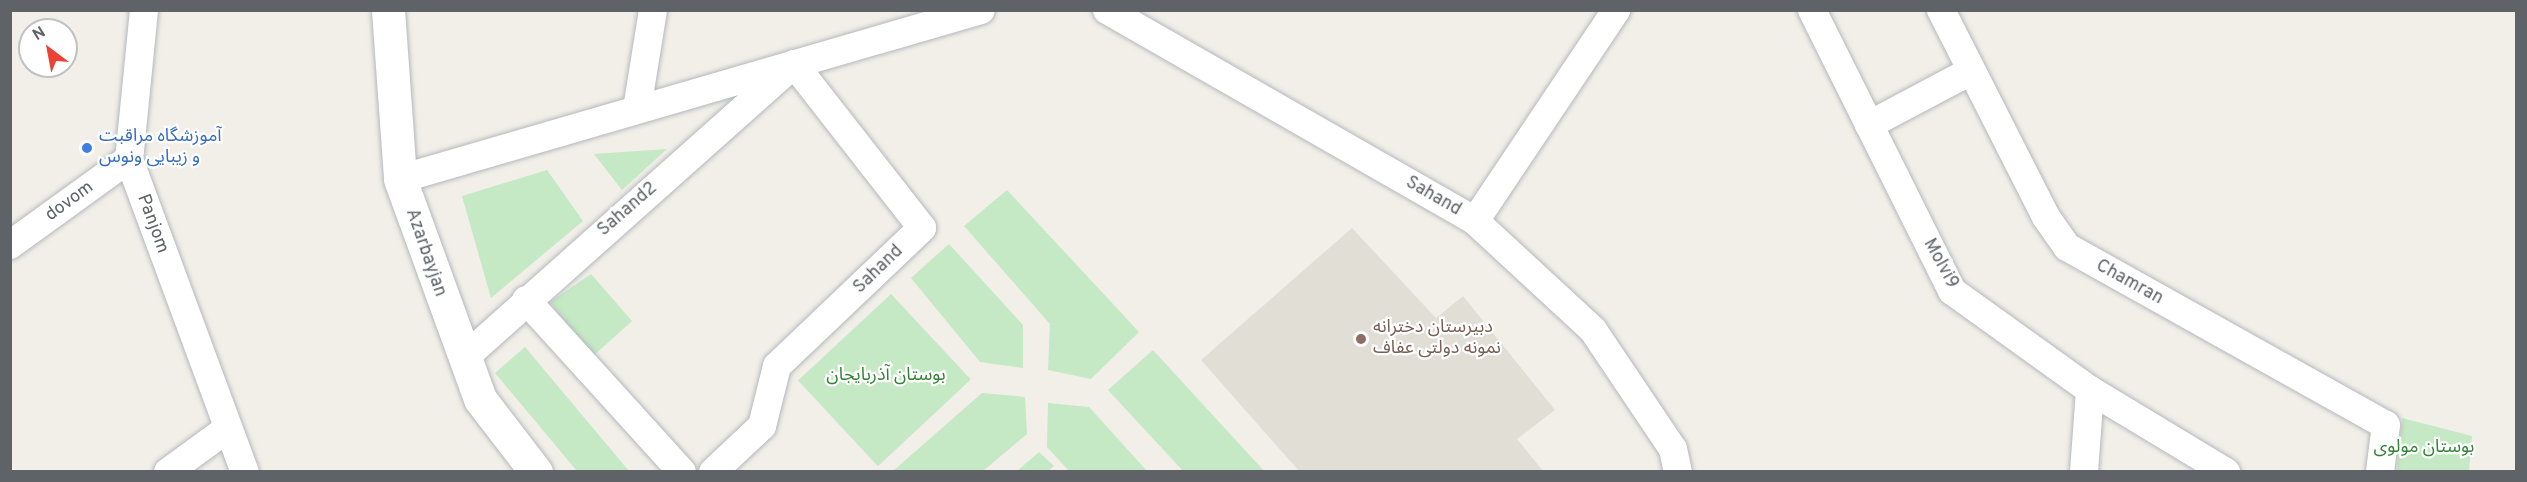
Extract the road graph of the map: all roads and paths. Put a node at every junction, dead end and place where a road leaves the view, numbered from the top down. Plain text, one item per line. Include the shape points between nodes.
1 (144, 10) edge
2 (388, 10) edge
3 (653, 10) edge
4 (981, 10) edge
5 (1107, 10) edge
6 (1616, 10) edge
7 (1812, 10) edge
8 (1941, 10) edge
9 (794, 64) junction
10 (1971, 71) junction
11 (637, 109) junction
12 (1869, 125) junction
13 (129, 159) junction
14 (400, 179) junction
15 (1475, 221) junction
16 (10, 245) edge
17 (526, 300) junction
18 (464, 358) junction
19 (2090, 390) junction
20 (227, 429) junction
21 (168, 471) edge
22 (245, 471) edge
23 (536, 471) edge
24 (682, 471) edge
25 (713, 471) edge
26 (1678, 471) edge
27 (2084, 471) edge
28 (2226, 471) edge
29 (2380, 471) edge

1 - 13 street, Panjom
2 - 14 street, Azarbayjan
3 - 11 street
4 - 9 street
5 - 15 street, Sahand
6 - 15 street
7 - 12 street, Molvi9
8 - 10 street, Chamran
9 - 11 street
9 - 17 street, Sahand2
9 - 25 street, Sahand via 922,228 777,366 762,426
10 - 12 street
10 - 29 street, Chamran via 2046,217 2067,247 2386,425
11 - 14 street
12 - 19 street, Molvi9 via 1952,291
13 - 16 street, dovom
13 - 20 street, Panjom
14 - 18 street, Azarbayjan
15 - 26 street, Sahand via 1593,330 1673,450
17 - 18 street, Sahand2
17 - 24 street
18 - 23 street, Azarbayjan via 480,399
19 - 27 street
19 - 28 street, Molvi9
20 - 21 street
20 - 22 street, Panjom

